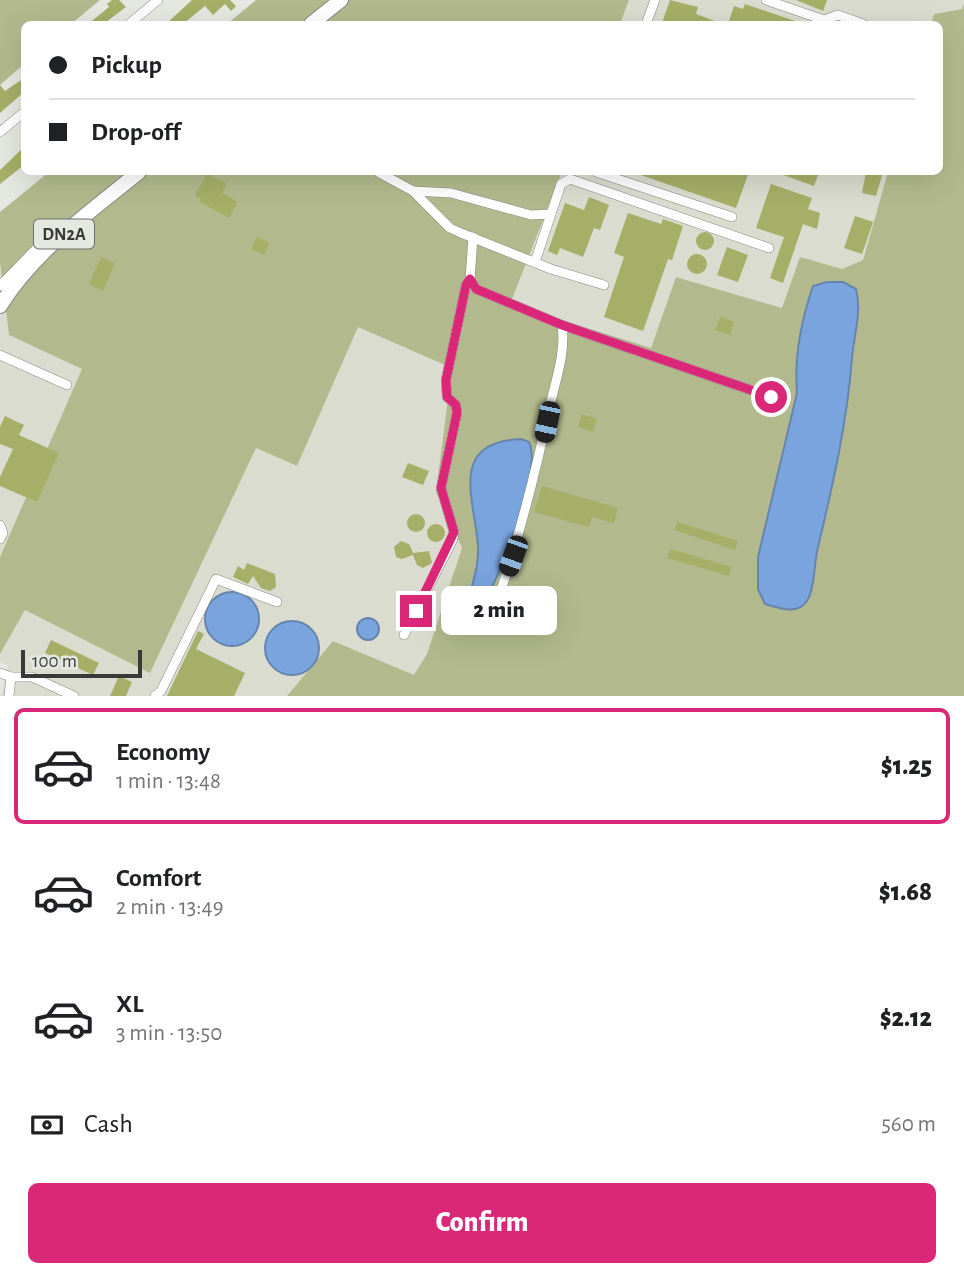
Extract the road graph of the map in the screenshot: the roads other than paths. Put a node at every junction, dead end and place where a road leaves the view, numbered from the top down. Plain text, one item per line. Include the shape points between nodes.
1 (158, 0) edge
2 (341, 0) edge
3 (656, 0) edge
4 (766, 0) edge
5 (133, 21) edge
6 (315, 21) edge
7 (647, 21) edge
8 (855, 21) edge
9 (21, 114) edge
10 (0, 132) edge
11 (135, 175) edge
12 (384, 175) edge
13 (605, 175) edge
14 (413, 191) junction
15 (551, 214) junction
16 (732, 217) dead end
17 (75, 225) junction
18 (472, 237) junction
19 (769, 248) dead end
20 (536, 262) junction
21 (470, 279) junction
22 (604, 285) dead end
23 (0, 286) edge
24 (0, 307) edge
25 (562, 325) junction
26 (0, 355) edge
27 (67, 385) dead end
28 (771, 397) dead end
29 (0, 525) edge
30 (0, 539) edge
31 (498, 599) dead end
32 (277, 602) dead end
33 (404, 635) dead end
34 (0, 673) edge
35 (11, 677) junction
36 (9, 696) edge
37 (74, 696) edge
38 (155, 696) edge

1 - 5 street
2 - 6 highway
3 - 7 street
4 - 8 street via 824,20 838,15
9 - 10 street
11 - 17 highway, DN2A
12 - 14 street
13 - 16 street
14 - 15 street via 451,193 531,215
14 - 18 street via 450,228
15 - 19 street via 561,184 575,179
15 - 20 street
17 - 23 street via 45,241
17 - 24 highway, DN2A via 24,272
18 - 20 street
18 - 21 street
20 - 22 street
21 - 25 street via 476,289
21 - 33 street via 446,380 447,397 457,413 441,488 453,539
25 - 28 street
25 - 31 street via 560,362 536,472
26 - 27 street
29 - 30 street
32 - 38 street via 216,579
34 - 35 street
35 - 36 street
35 - 37 street via 32,677

